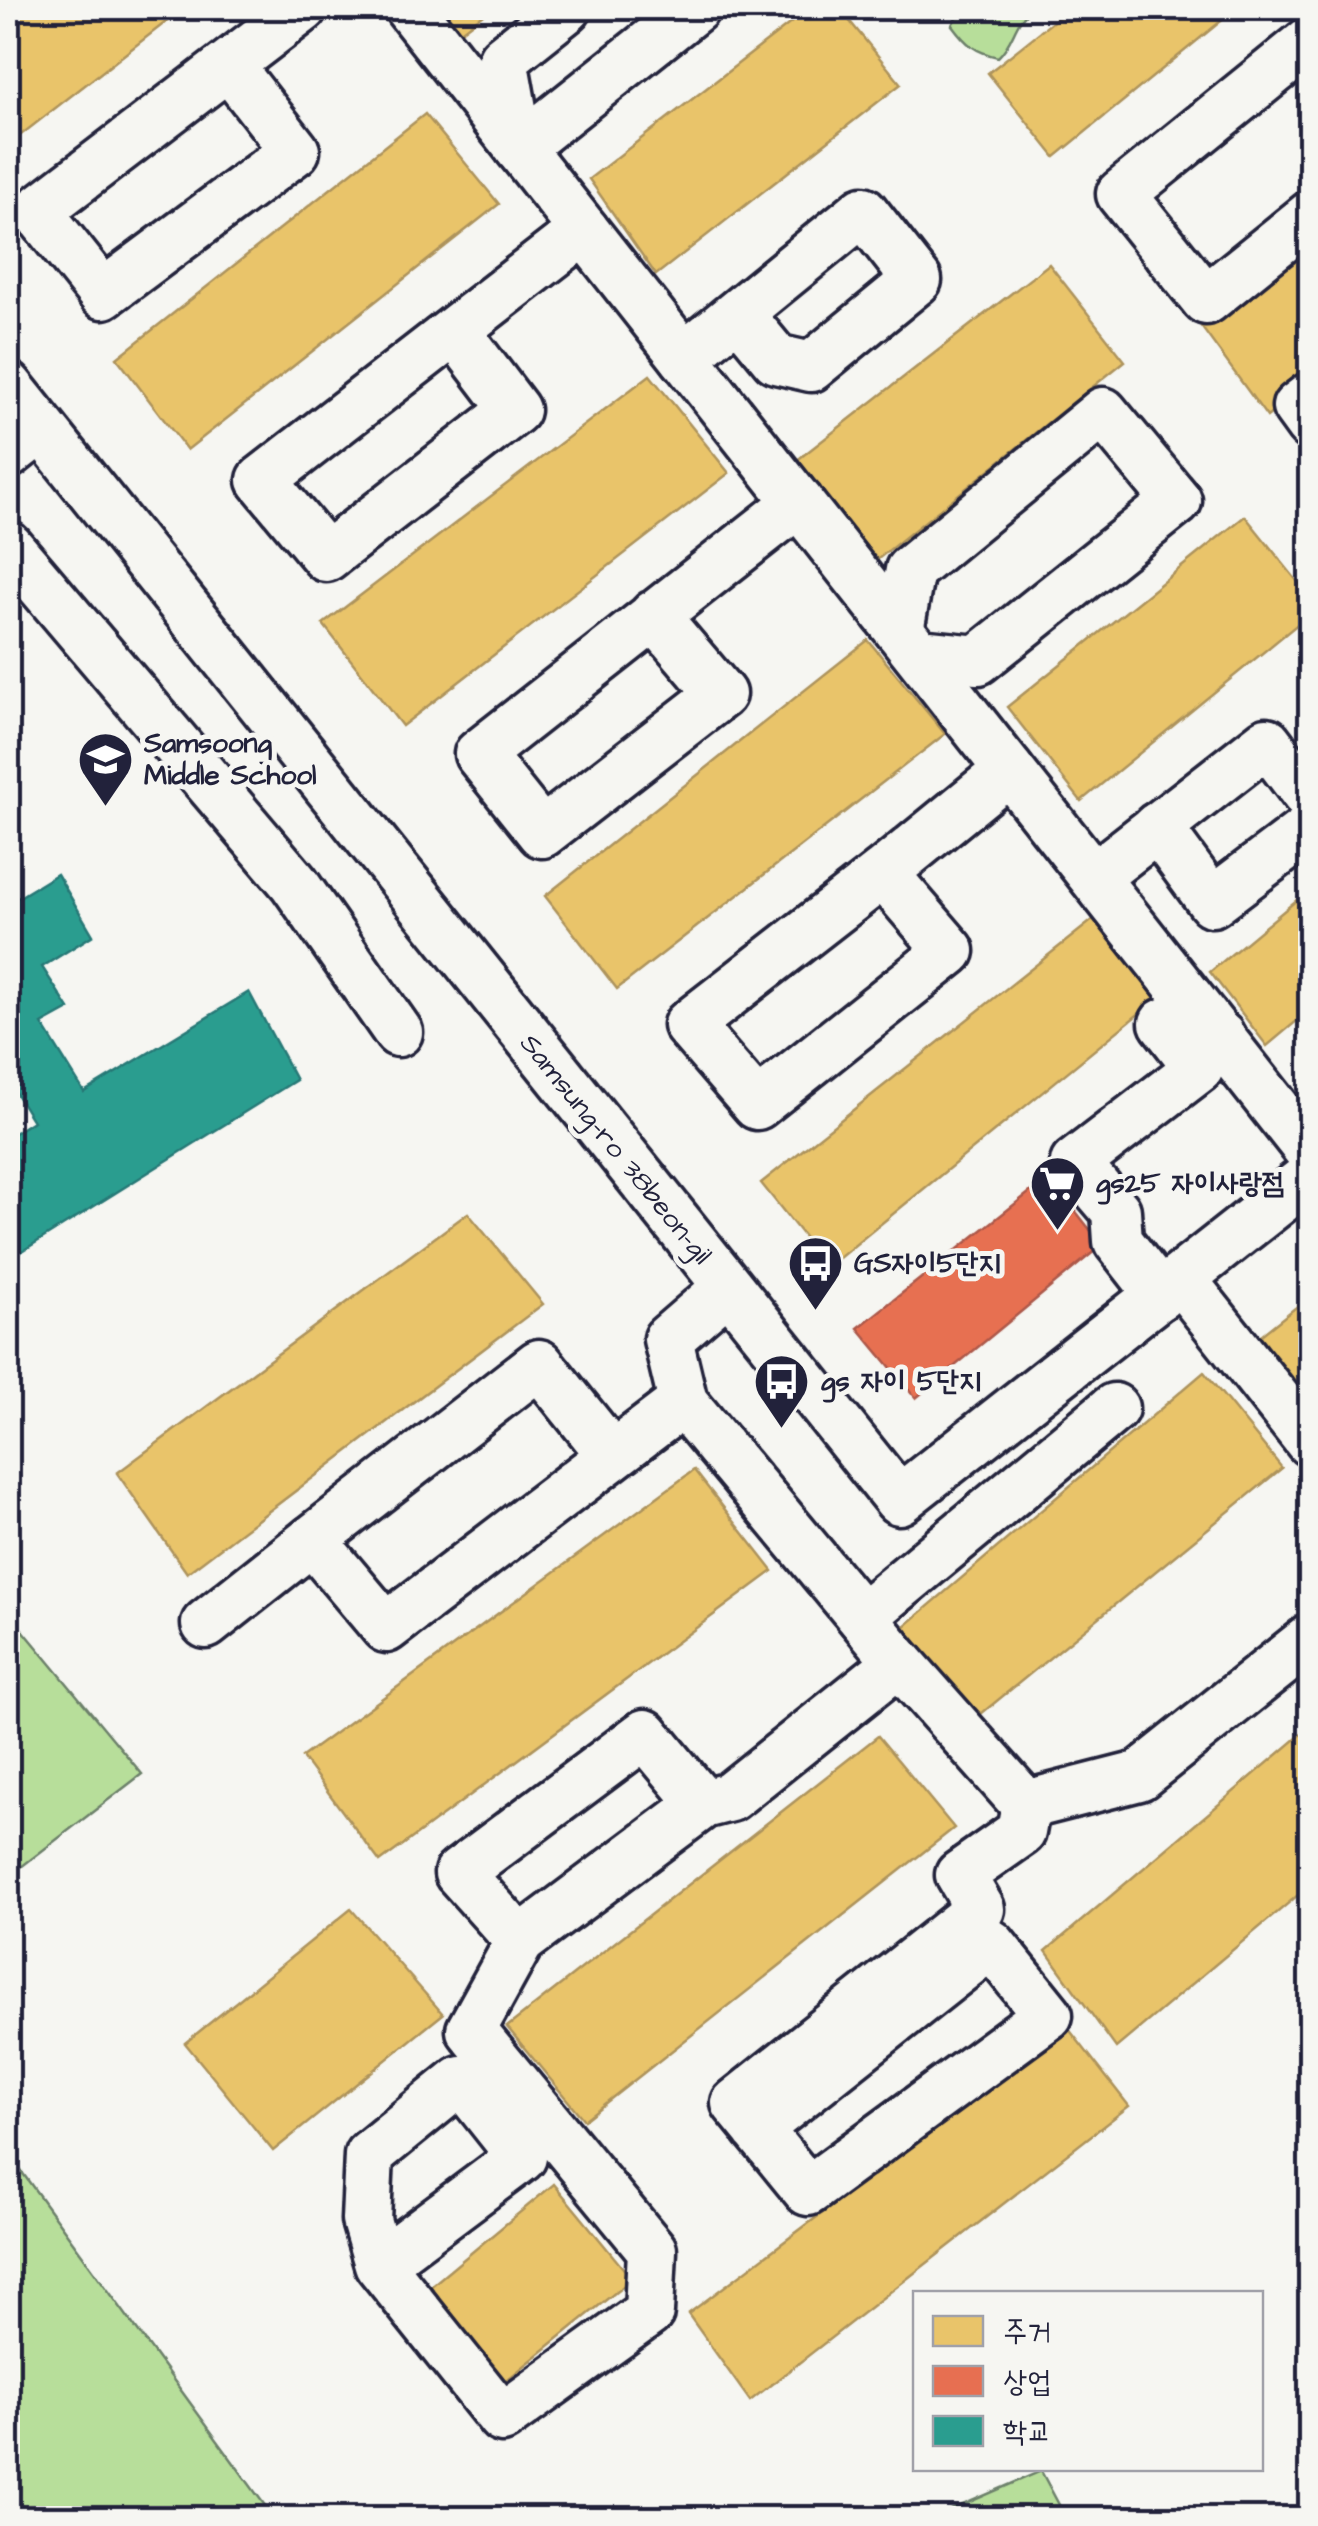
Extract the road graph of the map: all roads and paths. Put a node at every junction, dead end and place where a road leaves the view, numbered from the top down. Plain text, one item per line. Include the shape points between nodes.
1 (303, 8) edge
2 (409, 8) edge
3 (566, 8) edge
4 (696, 8) edge
5 (1310, 40) edge
6 (229, 66) junction
7 (519, 148) junction
8 (1310, 216) edge
9 (584, 230) junction
10 (738, 313) dead end
11 (455, 332) junction
12 (684, 357) junction
13 (8, 386) edge
14 (1310, 397) edge
15 (1310, 425) edge
16 (24, 441) edge
17 (799, 502) junction
18 (8, 546) edge
19 (654, 614) junction
20 (909, 642) junction
21 (1010, 770) junction
22 (1310, 799) edge
23 (1157, 826) junction
24 (1310, 828) edge
25 (883, 873) junction
26 (1094, 877) junction
27 (398, 1032) dead end
28 (1220, 1036) junction
29 (1310, 1152) edge
30 (1310, 1176) edge
31 (1170, 1287) junction
32 (727, 1288) junction
33 (683, 1402) junction
34 (1114, 1408) dead end
35 (1310, 1442) edge
36 (612, 1455) junction
37 (312, 1540) junction
38 (862, 1617) junction
39 (206, 1624) dead end
40 (1310, 1640) edge
41 (899, 1662) junction
42 (702, 1804) junction
43 (1026, 1805) junction
44 (520, 1940) junction
45 (756, 2129) junction
46 (379, 2264) dead end

1 - 6 street
2 - 7 street
3 - 7 street via 503,59
4 - 7 street
5 - 8 street via 1120,194 1206,300
6 - 6 street via 37,211 103,294 295,150
7 - 9 street
9 - 11 street
9 - 12 street
10 - 12 street
11 - 11 street via 262,480 326,557 515,410
12 - 17 street
13 - 16 street, Samsung-ro 38beon-gil
14 - 15 street via 1297,407
16 - 32 street, Samsung-ro 38beon-gil
17 - 19 street
17 - 20 street
18 - 27 street via 294,883
19 - 19 street via 478,754 542,834 720,694
20 - 20 street via 978,660 1177,502 1103,412 910,570
20 - 21 street
21 - 25 street
21 - 26 street
22 - 23 street via 1267,742
23 - 24 street via 1212,902
23 - 26 street
25 - 25 street via 950,951 757,1105 688,1025
26 - 28 street
28 - 29 street
28 - 31 street via 1164,1023 1199,1068 1075,1163 1116,1211 1118,1241
30 - 31 street, Samsung-ro 38beon-gil
31 - 32 street, Samsung-ro 38beon-gil via 899,1500
31 - 35 street
32 - 33 street via 668,1339
33 - 36 street
33 - 38 street
34 - 38 street
36 - 37 street via 386,1628
36 - 37 street via 539,1364
37 - 39 street
38 - 41 street
40 - 43 street via 1139,1776
41 - 42 street via 730,1797
41 - 43 street
42 - 44 street
42 - 44 street via 645,1734 629,1745 459,1873
43 - 45 street via 1020,1832 960,1875 980,1909 736,2103
44 - 46 street via 471,2030 652,2250 649,2312 502,2418
45 - 45 street via 808,2192 1048,2014 991,1944

